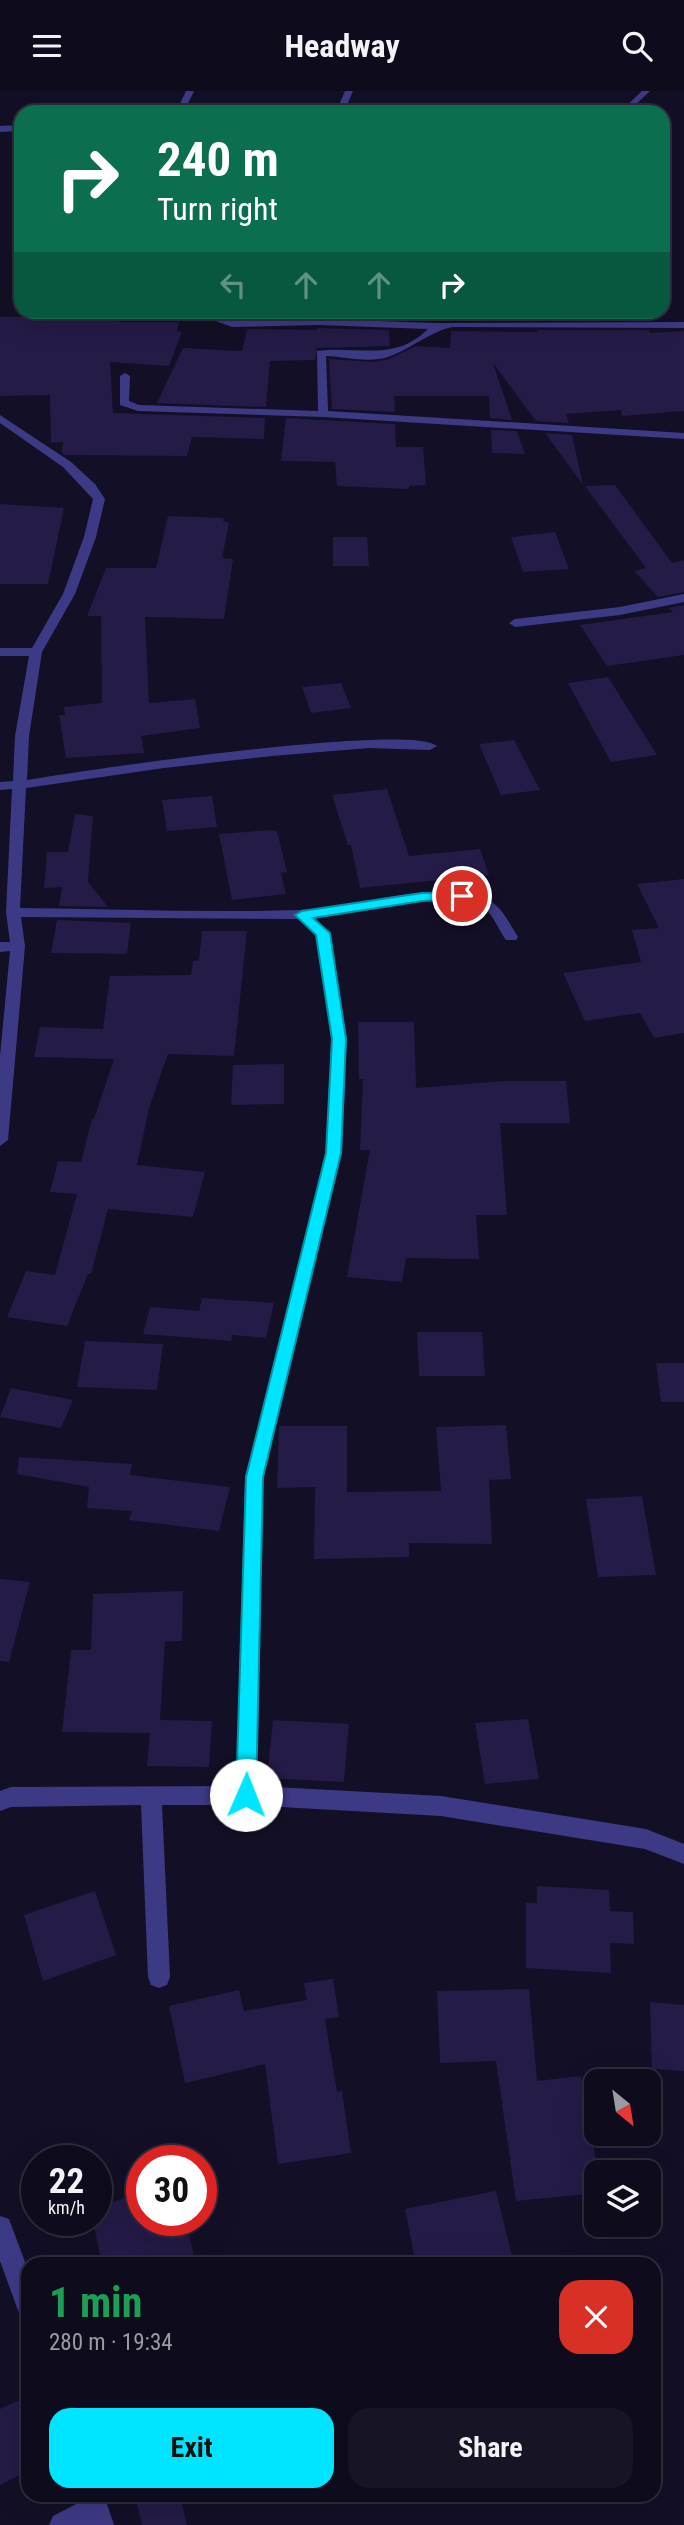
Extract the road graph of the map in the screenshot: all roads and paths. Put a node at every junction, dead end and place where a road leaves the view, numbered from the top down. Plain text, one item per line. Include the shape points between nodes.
1 (646, 91) edge
2 (631, 105) edge
3 (218, 319) edge
4 (684, 325) edge
5 (436, 326) junction
6 (125, 376) dead end
7 (323, 414) junction
8 (0, 418) edge
9 (684, 436) edge
10 (684, 598) edge
11 (515, 623) dead end
12 (0, 652) edge
13 (36, 652) junction
14 (430, 746) dead end
15 (22, 785) junction
16 (0, 786) edge
17 (13, 912) junction
18 (302, 915) junction
19 (511, 937) dead end
20 (18, 946) junction
21 (0, 947) edge
22 (0, 1140) edge
23 (246, 1795) junction
24 (151, 1796) junction
25 (0, 1801) edge
26 (684, 1854) edge
27 (159, 1977) dead end
28 (0, 2228) edge
29 (21, 2285) edge
30 (96, 2510) edge
31 (62, 2525) edge

1 - 2 lane
3 - 5 street via 232,324
4 - 5 street
5 - 7 street via 425,337 384,355 321,353
6 - 7 street via 127,406
7 - 9 street
8 - 13 street via 44,447 93,488 99,499 69,594
10 - 11 street
12 - 13 street
13 - 15 street via 22,736
14 - 15 street via 401,742 273,751
15 - 16 street
15 - 17 street
17 - 18 street
17 - 20 street
18 - 19 street via 422,897 462,896 490,906
18 - 23 street via 323,933 339,1039 334,1153 254,1477
20 - 21 street
20 - 22 street
23 - 24 street
23 - 26 street via 441,1806 646,1839
24 - 25 street via 11,1797
24 - 27 street
28 - 29 street
30 - 31 street

